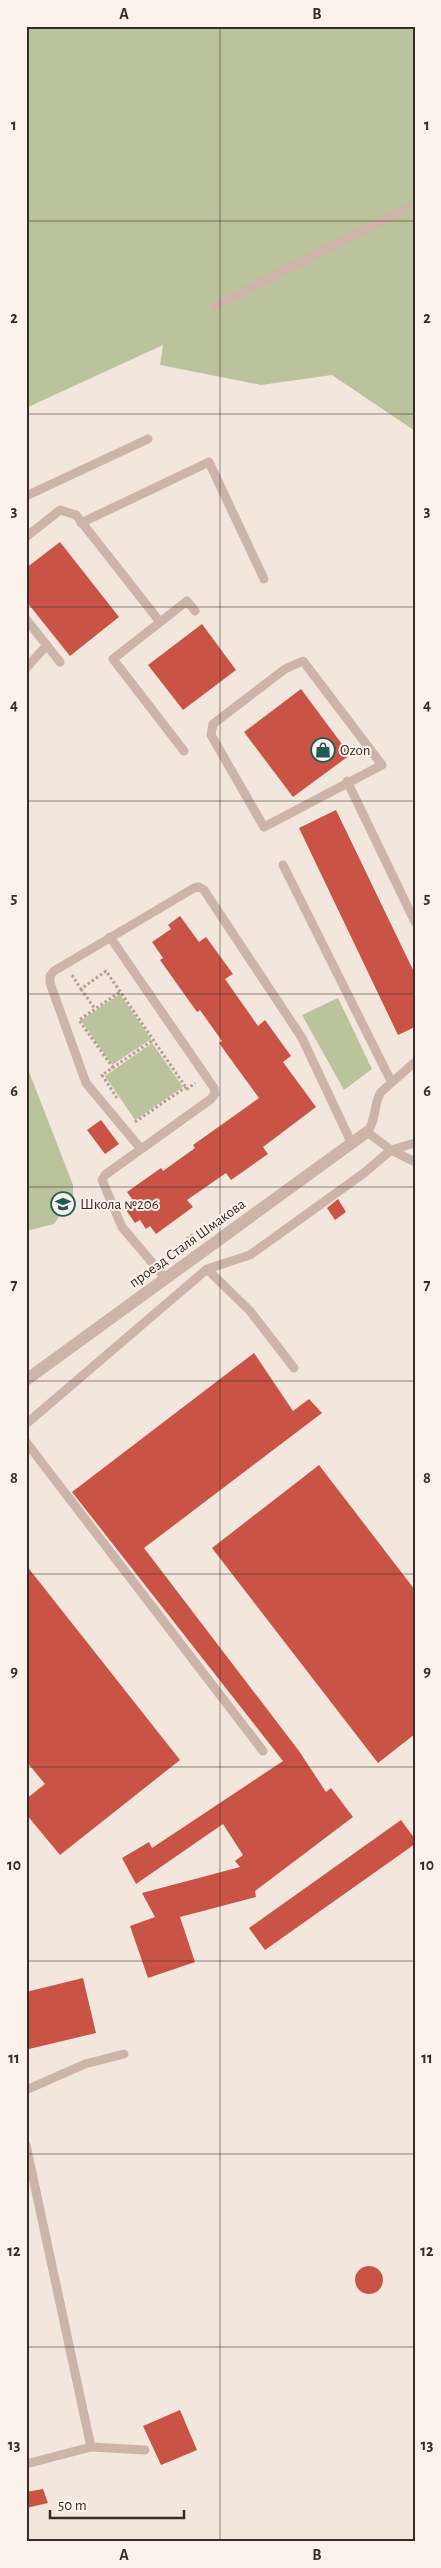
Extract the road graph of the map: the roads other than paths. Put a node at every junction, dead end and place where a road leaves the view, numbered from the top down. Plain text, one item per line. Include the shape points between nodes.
1 (415, 204) edge
2 (215, 306) dead end
3 (148, 439) dead end
4 (26, 496) edge
5 (81, 522) junction
6 (26, 537) edge
7 (264, 579) dead end
8 (195, 611) dead end
9 (26, 619) edge
10 (160, 622) junction
11 (46, 645) junction
12 (60, 662) dead end
13 (26, 668) edge
14 (184, 752) dead end
15 (347, 781) junction
16 (283, 865) dead end
17 (415, 922) edge
18 (110, 937) junction
19 (415, 1062) edge
20 (391, 1081) junction
21 (367, 1132) junction
22 (415, 1142) edge
23 (352, 1144) junction
24 (141, 1150) junction
25 (391, 1150) junction
26 (415, 1162) edge
27 (207, 1269) junction
28 (166, 1279) junction
29 (294, 1368) dead end
30 (26, 1380) edge
31 (26, 1424) edge
32 (26, 1442) edge
33 (263, 1751) dead end
34 (124, 2054) dead end
35 (26, 2090) edge
36 (26, 2145) edge
37 (91, 2447) junction
38 (145, 2450) dead end
39 (26, 2464) edge

1 - 2 lane
3 - 4 lane
5 - 6 lane via 76,515 60,510
5 - 7 lane via 209,462
5 - 10 lane
8 - 10 lane via 188,601
9 - 11 lane
10 - 14 lane via 113,658
11 - 12 lane
11 - 13 lane
15 - 15 lane via 264,827 211,735 212,724 285,669 303,660 382,765
15 - 17 lane
16 - 20 lane
18 - 23 lane via 194,888 204,890 302,1038
18 - 24 lane via 64,965 50,976 50,984 86,1083
18 - 24 lane via 206,1076 215,1094
19 - 20 lane
20 - 21 lane via 378,1097 374,1119
21 - 23 street, проезд Сталя Шмакова
21 - 25 lane
22 - 25 lane
23 - 28 street, проезд Сталя Шмакова
24 - 28 lane via 105,1175 102,1185 122,1227
25 - 26 lane
25 - 27 lane via 250,1255
27 - 29 lane via 250,1312
27 - 31 lane
28 - 30 street, проезд Сталя Шмакова
32 - 33 lane
34 - 35 lane via 85,2064
36 - 37 lane
37 - 38 lane
37 - 39 lane

